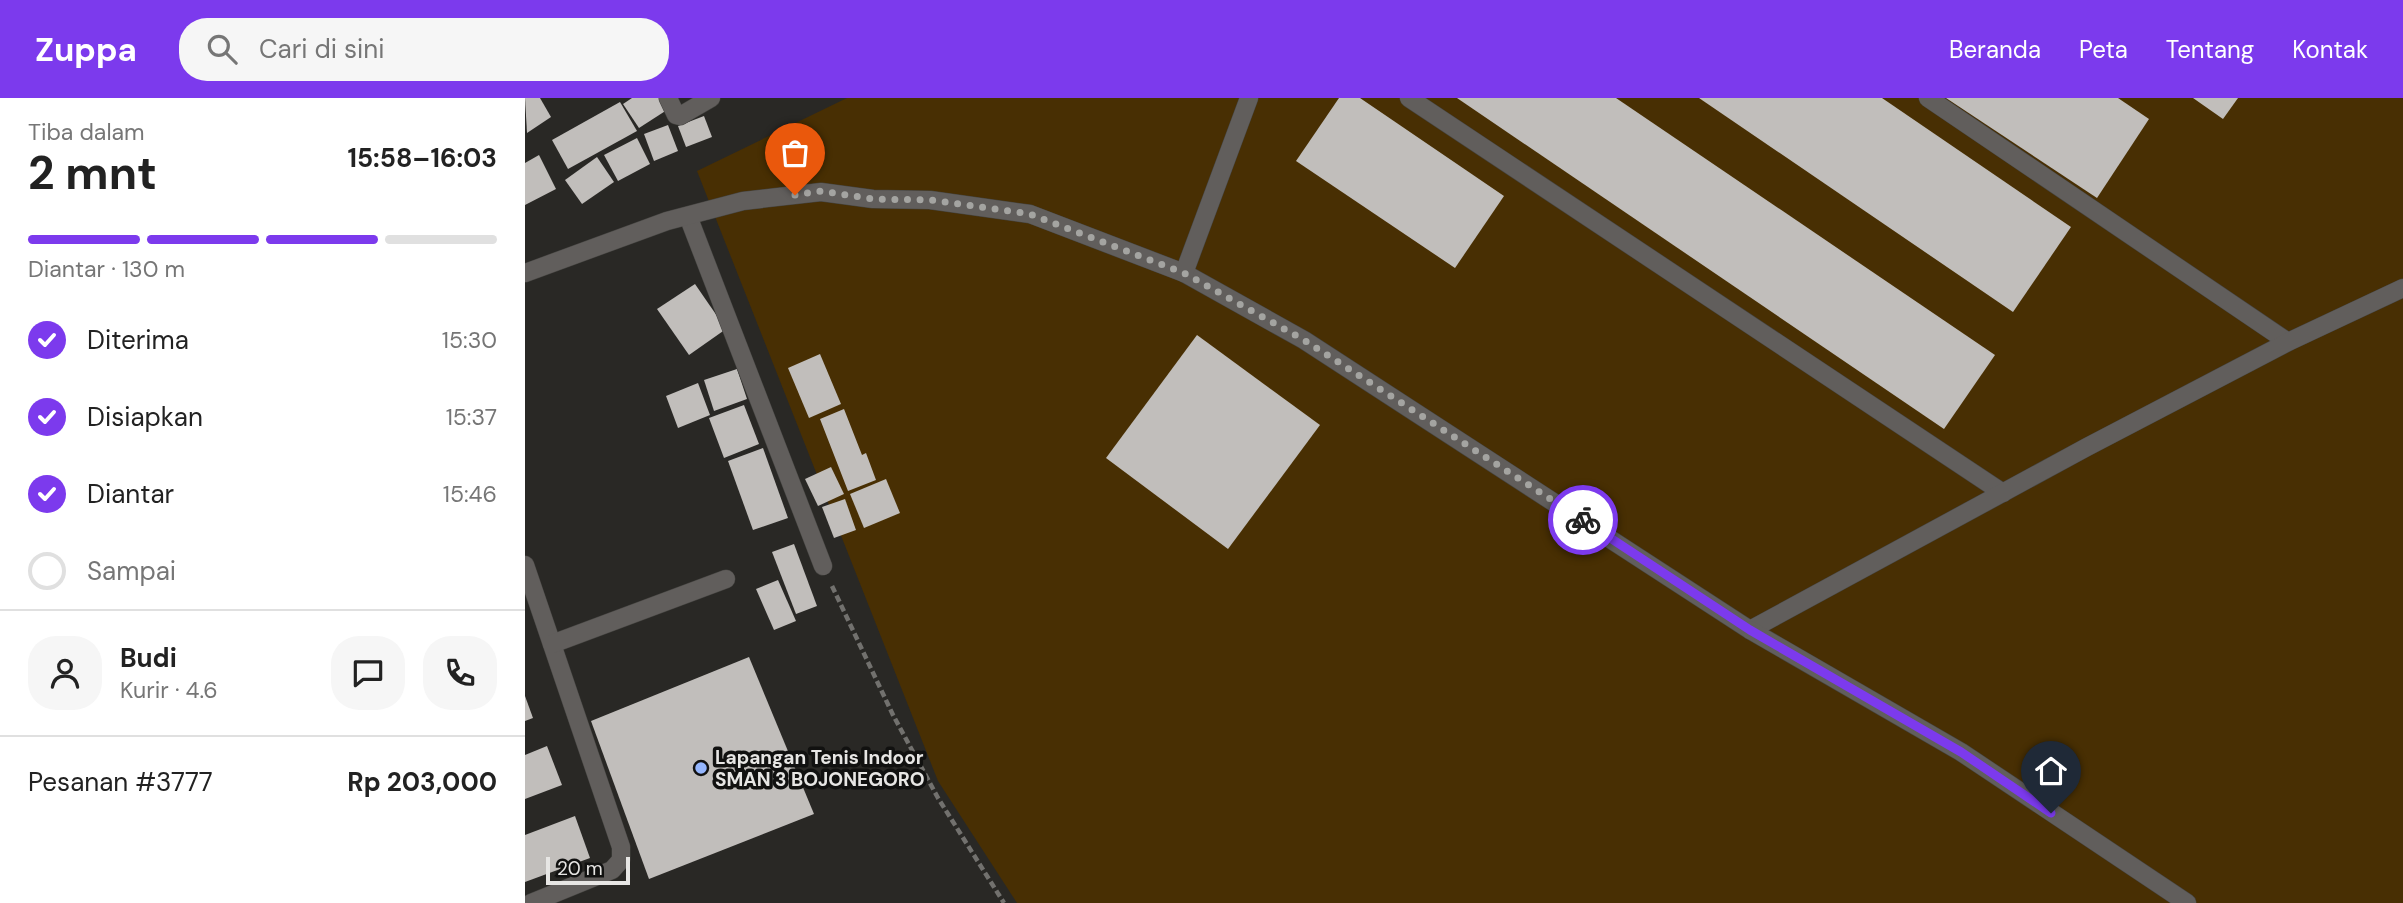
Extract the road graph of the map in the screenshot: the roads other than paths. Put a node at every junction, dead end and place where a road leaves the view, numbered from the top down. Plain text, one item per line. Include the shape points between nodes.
1 (668, 98) edge
2 (711, 98) edge
3 (1249, 98) edge
4 (1409, 98) edge
5 (1928, 98) edge
6 (688, 216) junction
7 (525, 273) edge
8 (1184, 273) junction
9 (2403, 288) edge
10 (2288, 342) junction
11 (2003, 493) junction
12 (525, 565) edge
13 (823, 566) road end
14 (726, 579) dead end
15 (1750, 630) junction
16 (552, 644) junction
17 (531, 903) edge
18 (2187, 903) edge

1 - 2 street via 676,116
3 - 8 street
4 - 11 street
5 - 10 street
6 - 7 street
6 - 8 street via 743,201 821,191 873,199 930,200 1030,214
6 - 13 street
8 - 15 street via 1304,340
9 - 10 street
10 - 11 street
11 - 15 street
12 - 16 street
14 - 16 street
15 - 18 street via 1961,752
16 - 17 street via 621,847 621,860 612,870

